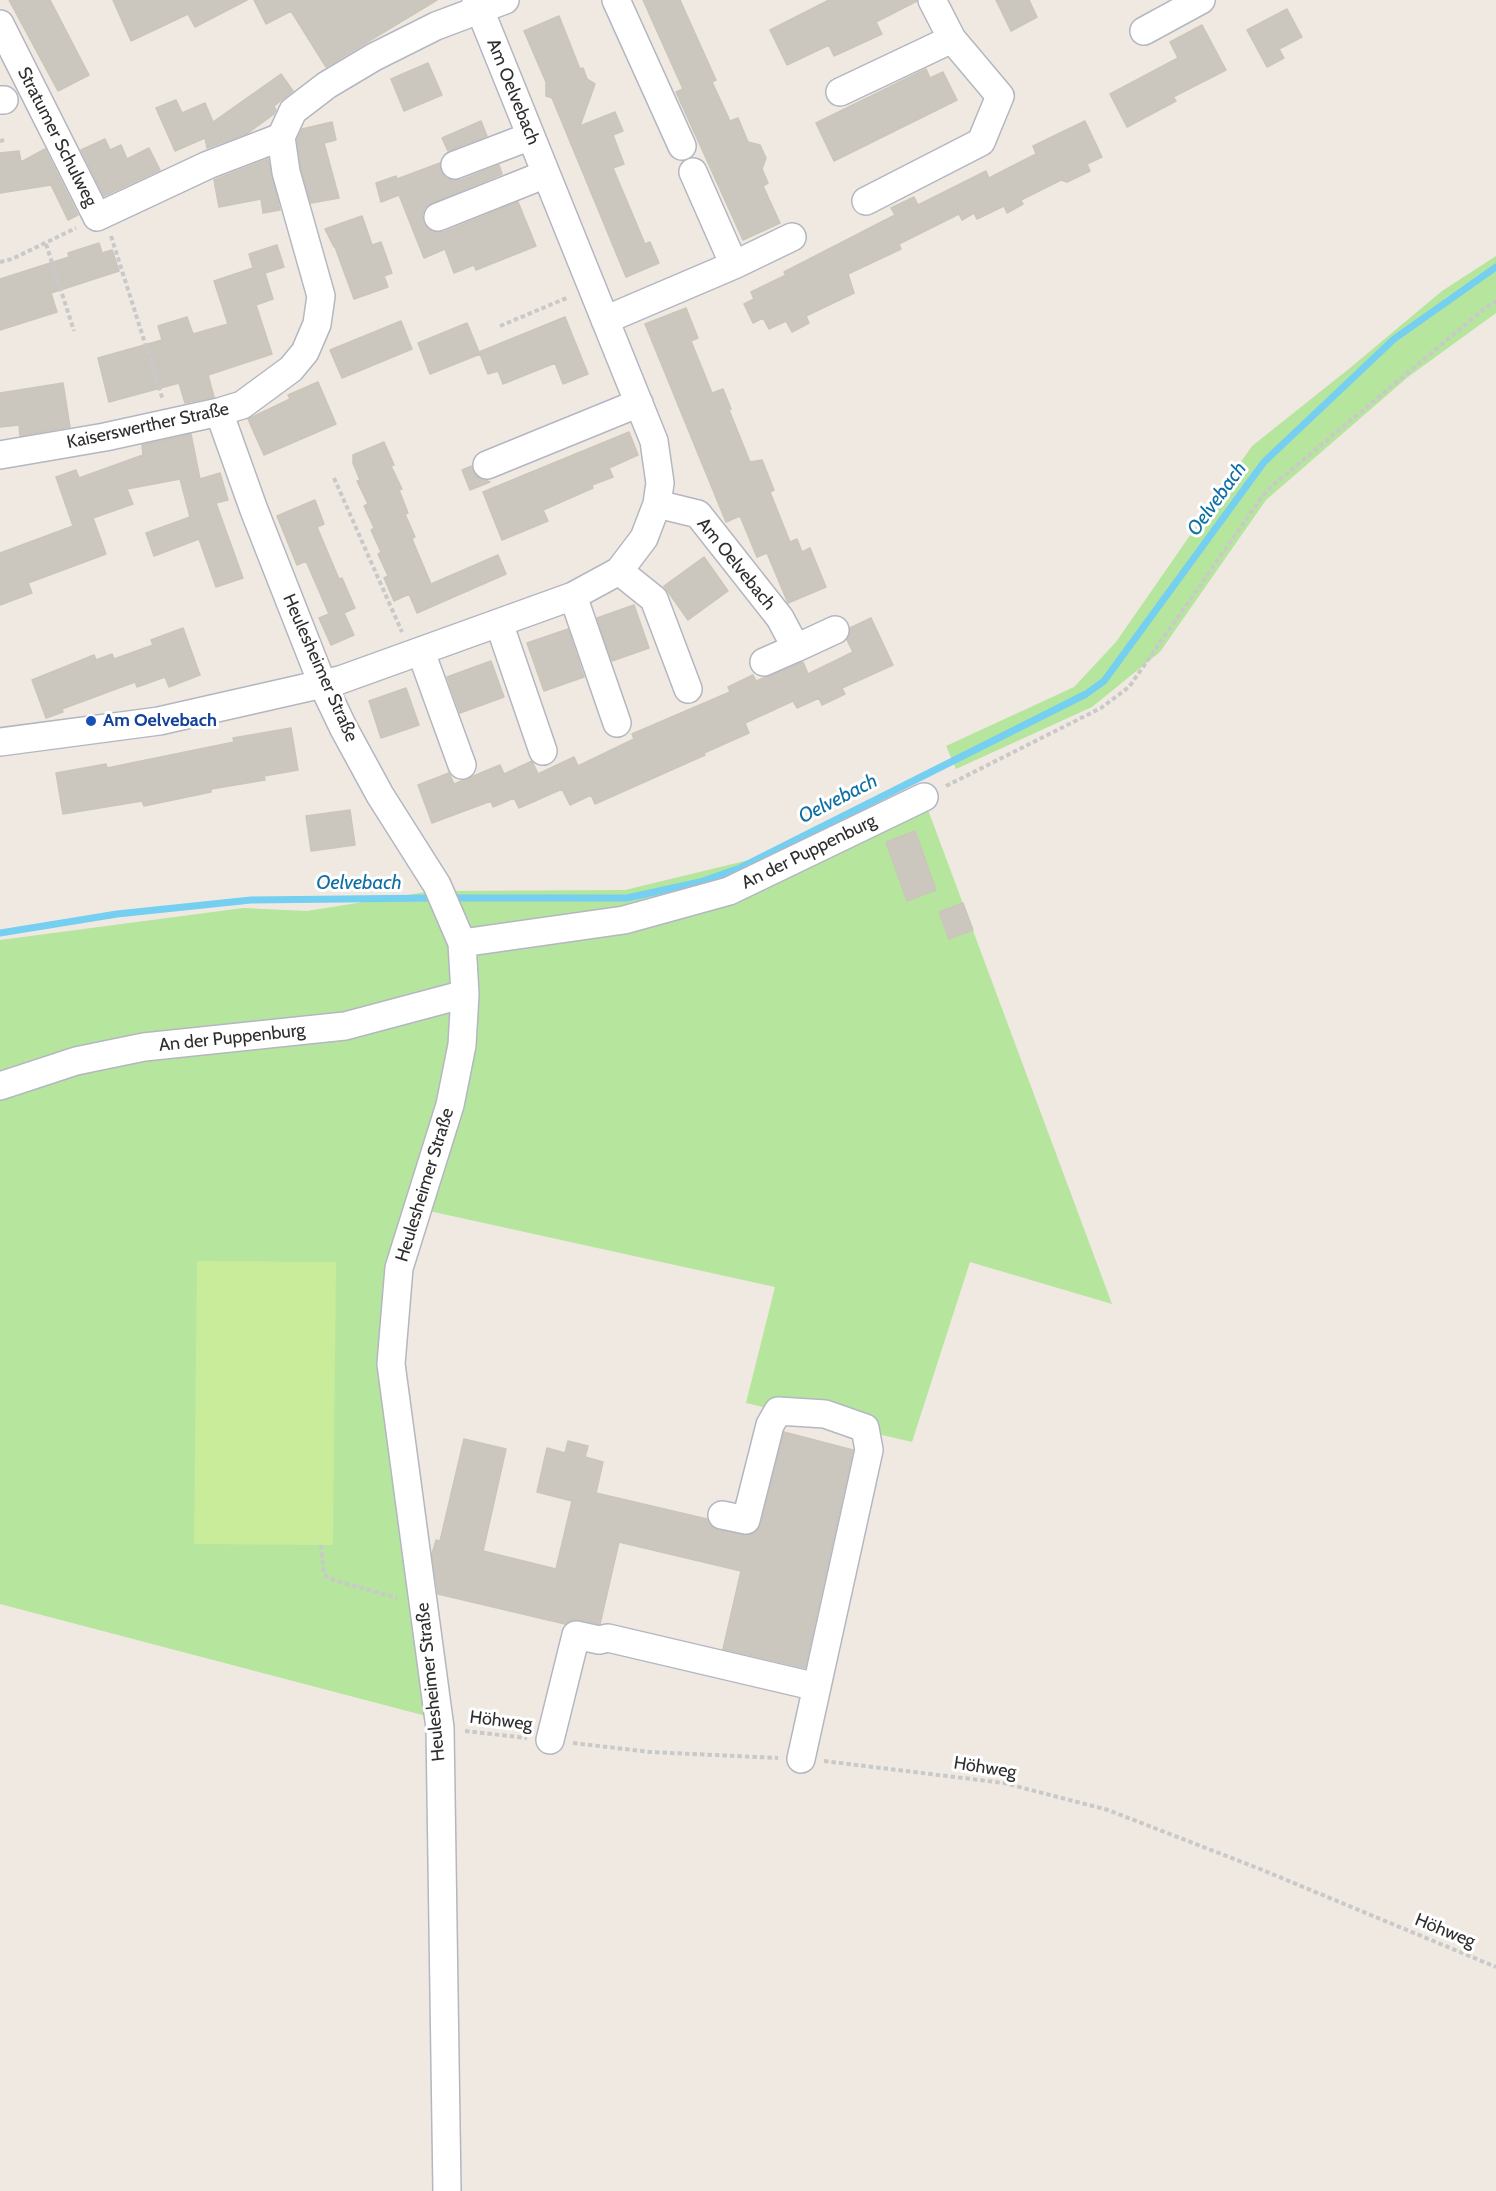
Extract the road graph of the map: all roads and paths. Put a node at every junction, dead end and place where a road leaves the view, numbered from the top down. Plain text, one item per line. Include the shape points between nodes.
1 (505, 0) edge
2 (616, 0) edge
3 (932, 0) edge
4 (1201, 0) edge
5 (477, 5) edge
6 (0, 24) edge
7 (1144, 31) dead end
8 (952, 39) junction
9 (840, 92) dead end
10 (531, 136) junction
11 (281, 137) junction
12 (682, 146) dead end
13 (455, 165) dead end
14 (693, 172) dead end
15 (546, 174) junction
16 (866, 201) dead end
17 (101, 215) junction
18 (438, 217) dead end
19 (792, 237) dead end
20 (46, 244) junction
21 (0, 262) edge
22 (734, 265) junction
23 (592, 287) junction
24 (1496, 301) edge
25 (605, 320) junction
26 (500, 326) dead end
27 (74, 331) dead end
28 (639, 403) junction
29 (219, 412) junction
30 (171, 424) junction
31 (0, 456) edge
32 (487, 465) dead end
33 (334, 478) dead end
34 (657, 504) junction
35 (619, 571) junction
36 (573, 596) junction
37 (499, 623) junction
38 (835, 630) dead end
39 (796, 648) junction
40 (417, 653) junction
41 (764, 662) dead end
42 (322, 683) junction
43 (688, 689) dead end
44 (618, 723) dead end
45 (0, 742) edge
46 (543, 751) dead end
47 (462, 765) dead end
48 (924, 797) joint
49 (462, 943) junction
50 (465, 994) junction
51 (0, 1086) edge
52 (722, 1515) dead end
53 (321, 1545) dead end
54 (423, 1605) junction
55 (817, 1687) junction
56 (440, 1728) junction
57 (550, 1740) junction
58 (801, 1759) junction
59 (1496, 1966) edge
60 (447, 2191) edge

1 - 5 street
2 - 12 street
3 - 8 street
4 - 7 street
5 - 10 street, Am Oelvebach
5 - 11 street via 327,85 293,111
6 - 17 street, Stratumer Schulweg
8 - 9 street
8 - 16 street via 1000,96 981,142
10 - 13 street
10 - 15 street, Am Oelvebach
11 - 17 street via 208,165
11 - 29 street, Kaiserswerther Straße via 286,172 321,296 317,324 291,369 242,405
14 - 22 street
15 - 18 street
15 - 23 street, Am Oelvebach
17 - 20 path
17 - 30 path
19 - 22 street
20 - 21 path
20 - 27 path
22 - 25 street
23 - 25 street, Am Oelvebach
23 - 26 path
24 - 48 path via 1266,490 1130,687 1101,708
25 - 28 street, Am Oelvebach
28 - 32 street
28 - 34 street, Am Oelvebach via 654,441 660,483
29 - 30 street, Kaiserswerther Straße
29 - 42 street, Heulesheimer Straße
30 - 31 street, Kaiserswerther Straße
33 - 40 path
34 - 35 street, Am Oelvebach via 644,538
34 - 39 street, Am Oelvebach via 698,514 780,618
35 - 36 street, Am Oelvebach
35 - 43 street via 654,599
36 - 37 street, Am Oelvebach
36 - 44 street
37 - 40 street, Am Oelvebach
37 - 46 street
38 - 39 street
39 - 41 street
40 - 42 street, Am Oelvebach
40 - 47 street
42 - 45 street, Am Oelvebach via 159,721
42 - 49 street, Heulesheimer Straße via 380,795 437,885
48 - 49 street, An der Puppenburg via 729,891 624,920
49 - 50 street, Heulesheimer Straße
50 - 51 street, An der Puppenburg via 345,1026 144,1047 76,1061
50 - 54 street, Heulesheimer Straße via 462,1045 450,1105 399,1268 391,1364
52 - 55 street via 746,1520 770,1425 778,1411 825,1414 865,1428 869,1450
53 - 54 path via 324,1574 330,1579
54 - 56 street, Heulesheimer Straße
55 - 57 street via 608,1638 576,1635
55 - 58 street
56 - 57 path, Höhweg
56 - 60 street, Heulesheimer Straße
57 - 58 path, Höhweg via 650,1752
58 - 59 path, Höhweg via 1004,1783 1108,1810

